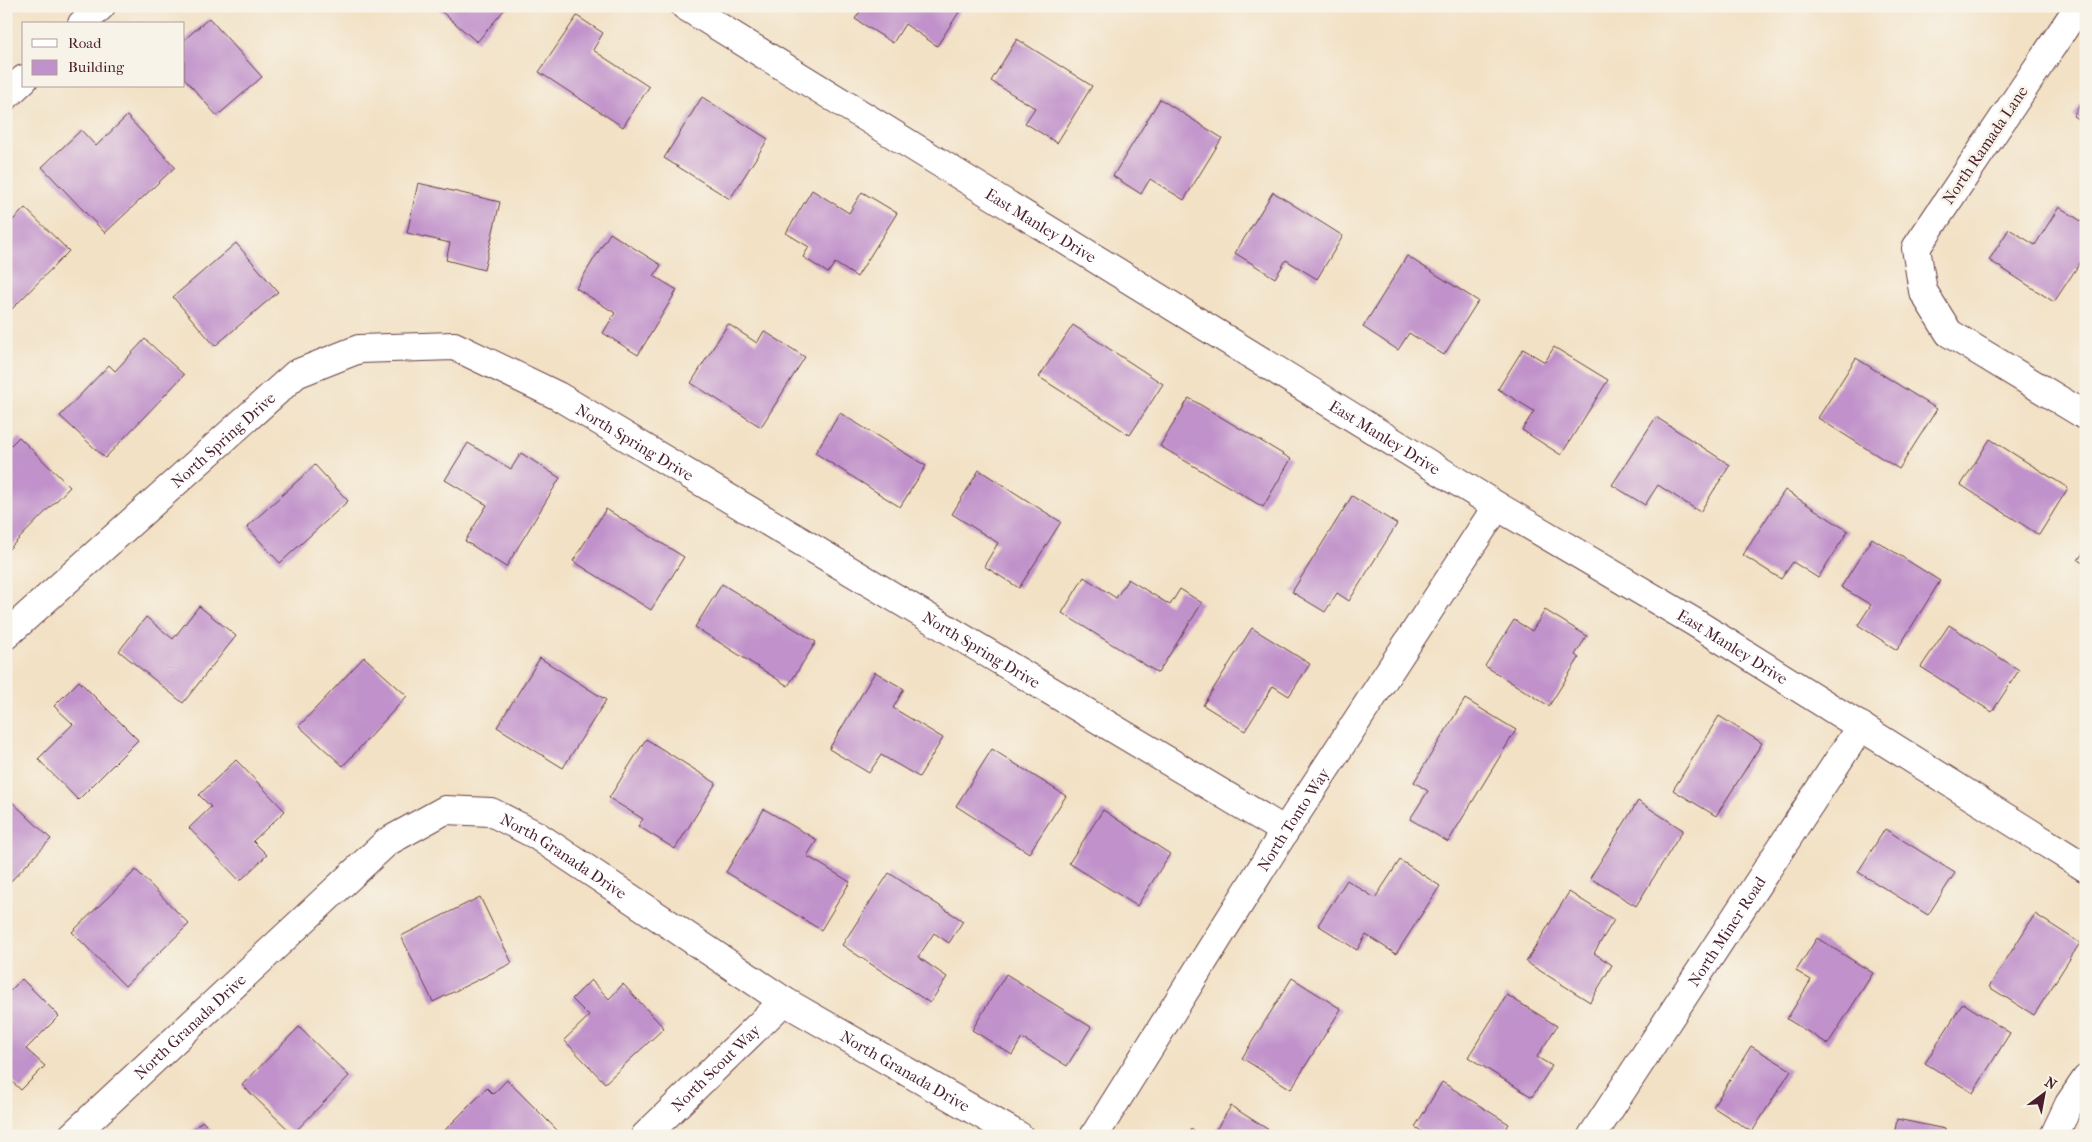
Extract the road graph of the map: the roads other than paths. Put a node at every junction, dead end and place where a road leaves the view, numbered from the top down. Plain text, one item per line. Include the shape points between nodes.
1 (101, 6) edge
2 (685, 6) edge
3 (2079, 6) edge
4 (84, 22) edge
5 (22, 81) edge
6 (6, 96) edge
7 (2086, 416) edge
8 (1497, 506) junction
9 (6, 635) edge
10 (1862, 726) junction
11 (1284, 831) junction
12 (2086, 868) edge
13 (784, 1001) junction
14 (2086, 1079) edge
15 (72, 1136) edge
16 (645, 1136) edge
17 (1019, 1136) edge
18 (1094, 1136) edge
19 (1592, 1136) edge
20 (2054, 1136) edge

1 - 4 street
2 - 8 street, East Manley Drive
3 - 7 street, North Ramada Lane via 1916,248 1923,291 1949,333
5 - 6 street
8 - 10 street, East Manley Drive
8 - 11 street, North Tonto Way
9 - 11 street, North Spring Drive via 296,374 359,349 454,346 558,396
10 - 12 street, East Manley Drive
10 - 19 street, North Miner Road
11 - 18 street, North Tonto Way
13 - 15 street, North Granada Drive via 536,835 490,812 445,810 387,842
13 - 16 street, North Scout Way
13 - 17 street, North Granada Drive
14 - 20 street via 2068,1104

